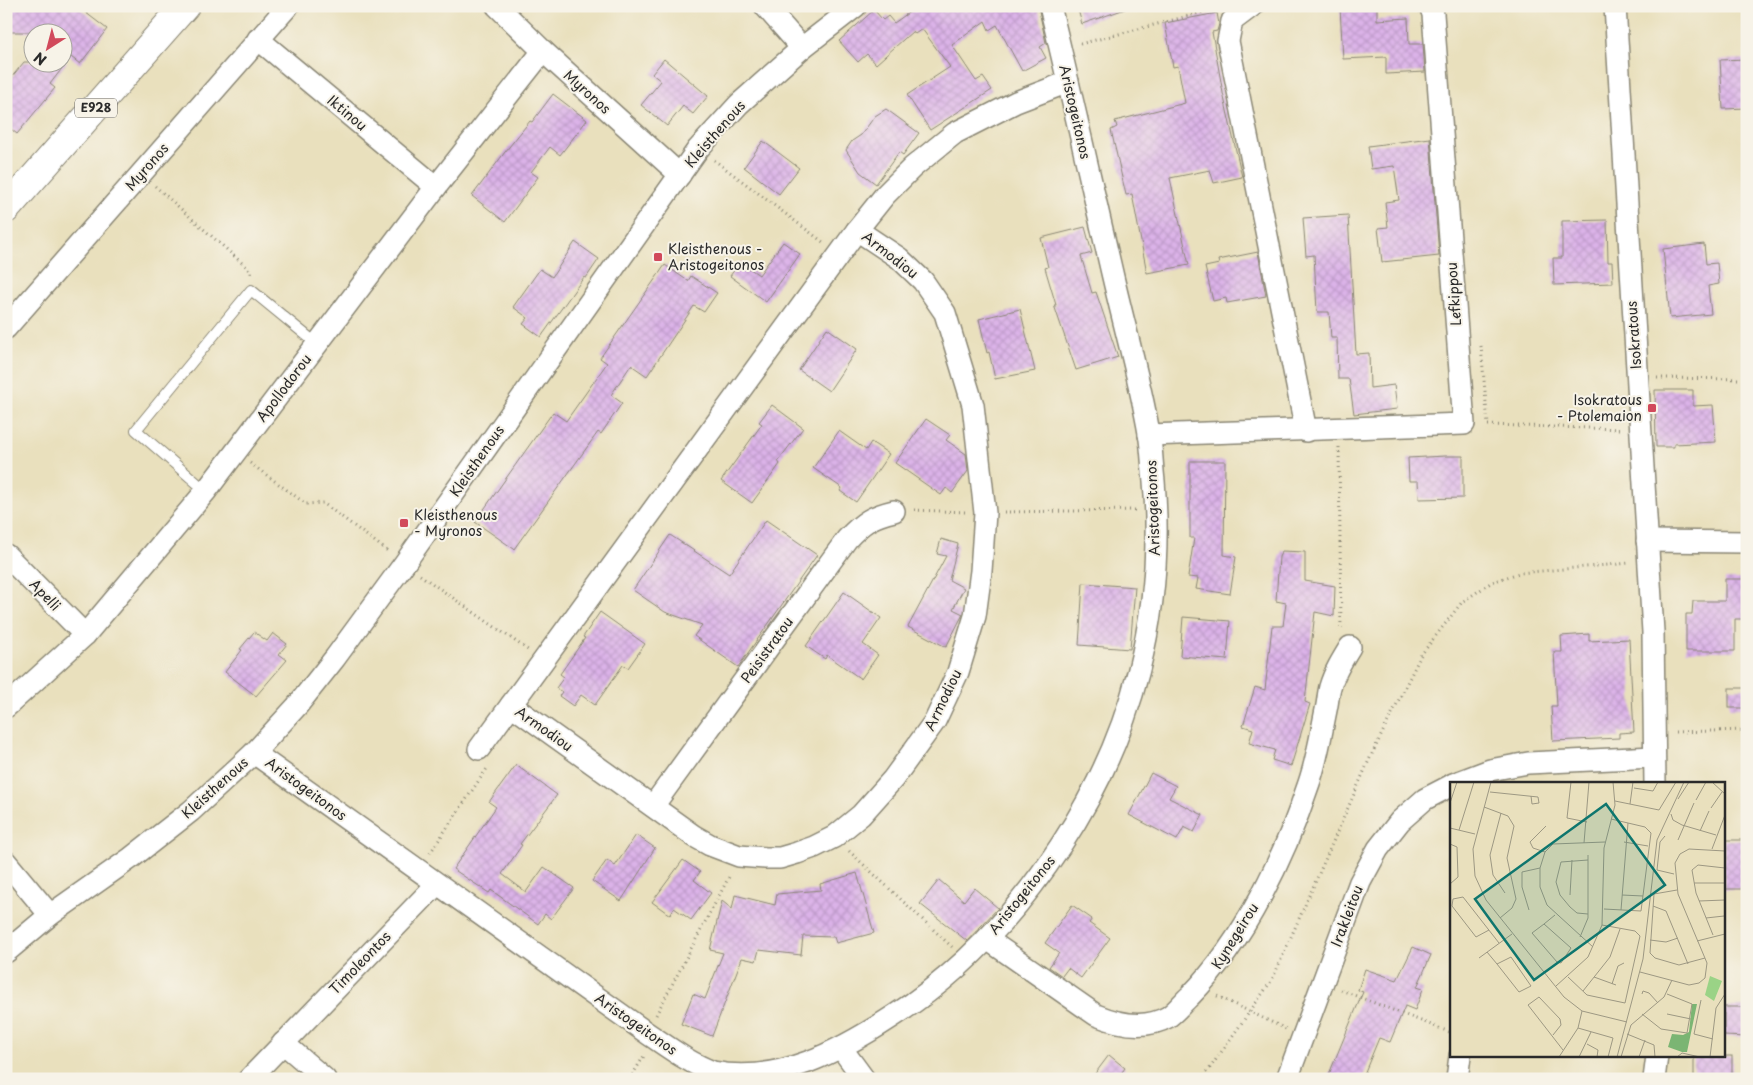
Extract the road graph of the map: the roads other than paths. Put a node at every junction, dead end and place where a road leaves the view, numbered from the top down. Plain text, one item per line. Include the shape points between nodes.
1 (185, 6) edge
2 (288, 6) edge
3 (498, 6) edge
4 (765, 6) edge
5 (856, 6) edge
6 (1050, 6) edge
7 (1430, 6) edge
8 (1615, 6) edge
9 (1246, 10) edge
10 (258, 39) junction
11 (802, 48) junction
12 (543, 52) junction
13 (1068, 82) junction
14 (680, 176) junction
15 (436, 187) junction
16 (6, 209) edge
17 (858, 230) junction
18 (6, 328) edge
19 (317, 344) junction
20 (1306, 431) junction
21 (1150, 435) junction
22 (206, 491) junction
23 (894, 511) road end
24 (1747, 542) edge
25 (1647, 551) junction
26 (6, 555) edge
27 (84, 636) junction
28 (1350, 647) road end
29 (511, 705) junction
30 (6, 707) edge
31 (479, 750) road end
32 (254, 753) junction
33 (1654, 757) junction
34 (1458, 782) edge
35 (1655, 782) edge
36 (1450, 786) edge
37 (653, 806) junction
38 (6, 862) edge
39 (437, 884) junction
40 (50, 915) junction
41 (987, 939) junction
42 (6, 952) edge
43 (283, 1043) junction
44 (842, 1049) junction
45 (1460, 1058) edge
46 (1657, 1058) edge
47 (249, 1079) edge
48 (325, 1079) edge
49 (864, 1079) edge
50 (1287, 1079) edge
51 (1457, 1079) edge
52 (1654, 1079) edge

1 - 16 main road, E928
2 - 10 street, Myronos
3 - 12 street, Myronos
4 - 11 street
5 - 11 street, Kleisthenous
6 - 13 street, Aristogeitonos
7 - 20 street, Lefkippou via 1464,424
8 - 25 street, Isokratous
9 - 20 street via 1232,21 1228,42
10 - 15 street, Iktinou
10 - 18 street, Myronos
11 - 14 street, Kleisthenous via 739,104 698,149
12 - 14 street, Myronos
12 - 15 street, Apollodorou
13 - 17 street, Armodiou via 1016,102 954,133 885,195
13 - 21 street, Aristogeitonos
14 - 32 street, Kleisthenous via 341,650 297,706
15 - 19 street, Apollodorou
17 - 29 street, Armodiou
17 - 37 street, Armodiou via 923,281 945,313 973,405 985,513 975,616 958,672 936,721 894,779 834,837 814,847 780,858 739,856 694,836
19 - 22 street, Apollodorou
19 - 22 lane via 251,290 136,430
20 - 21 street
21 - 41 street, Aristogeitonos via 1156,510 1155,571 1136,685 1119,736 1077,820 1023,897
22 - 27 street, Apollodorou
23 - 37 street, Peisistratou via 876,515 862,523 847,539
24 - 25 street
25 - 33 street, Isokratous via 1653,632
26 - 27 street, Apelli
27 - 30 street, Apollodorou
28 - 41 street, Kynegeirou via 1329,690 1309,782 1287,842 1266,886 1209,977 1169,1016 1133,1025 1096,1015
29 - 31 street, Armodiou
29 - 37 street, Armodiou
32 - 39 street, Aristogeitonos
32 - 40 street, Kleisthenous via 192,811
33 - 34 street, Irakleitou via 1528,763 1490,770
33 - 35 street, Isokratous
36 - 50 street, Irakleitou via 1425,799 1400,821 1378,849 1360,882
38 - 40 street
39 - 43 street, Timoleontos
39 - 44 street, Aristogeitonos via 686,1060 716,1073 772,1078
40 - 42 street, Kleisthenous
41 - 44 street, Aristogeitonos via 913,1004
43 - 47 street, Timoleontos
43 - 48 street
44 - 49 street
45 - 51 street
46 - 52 street

